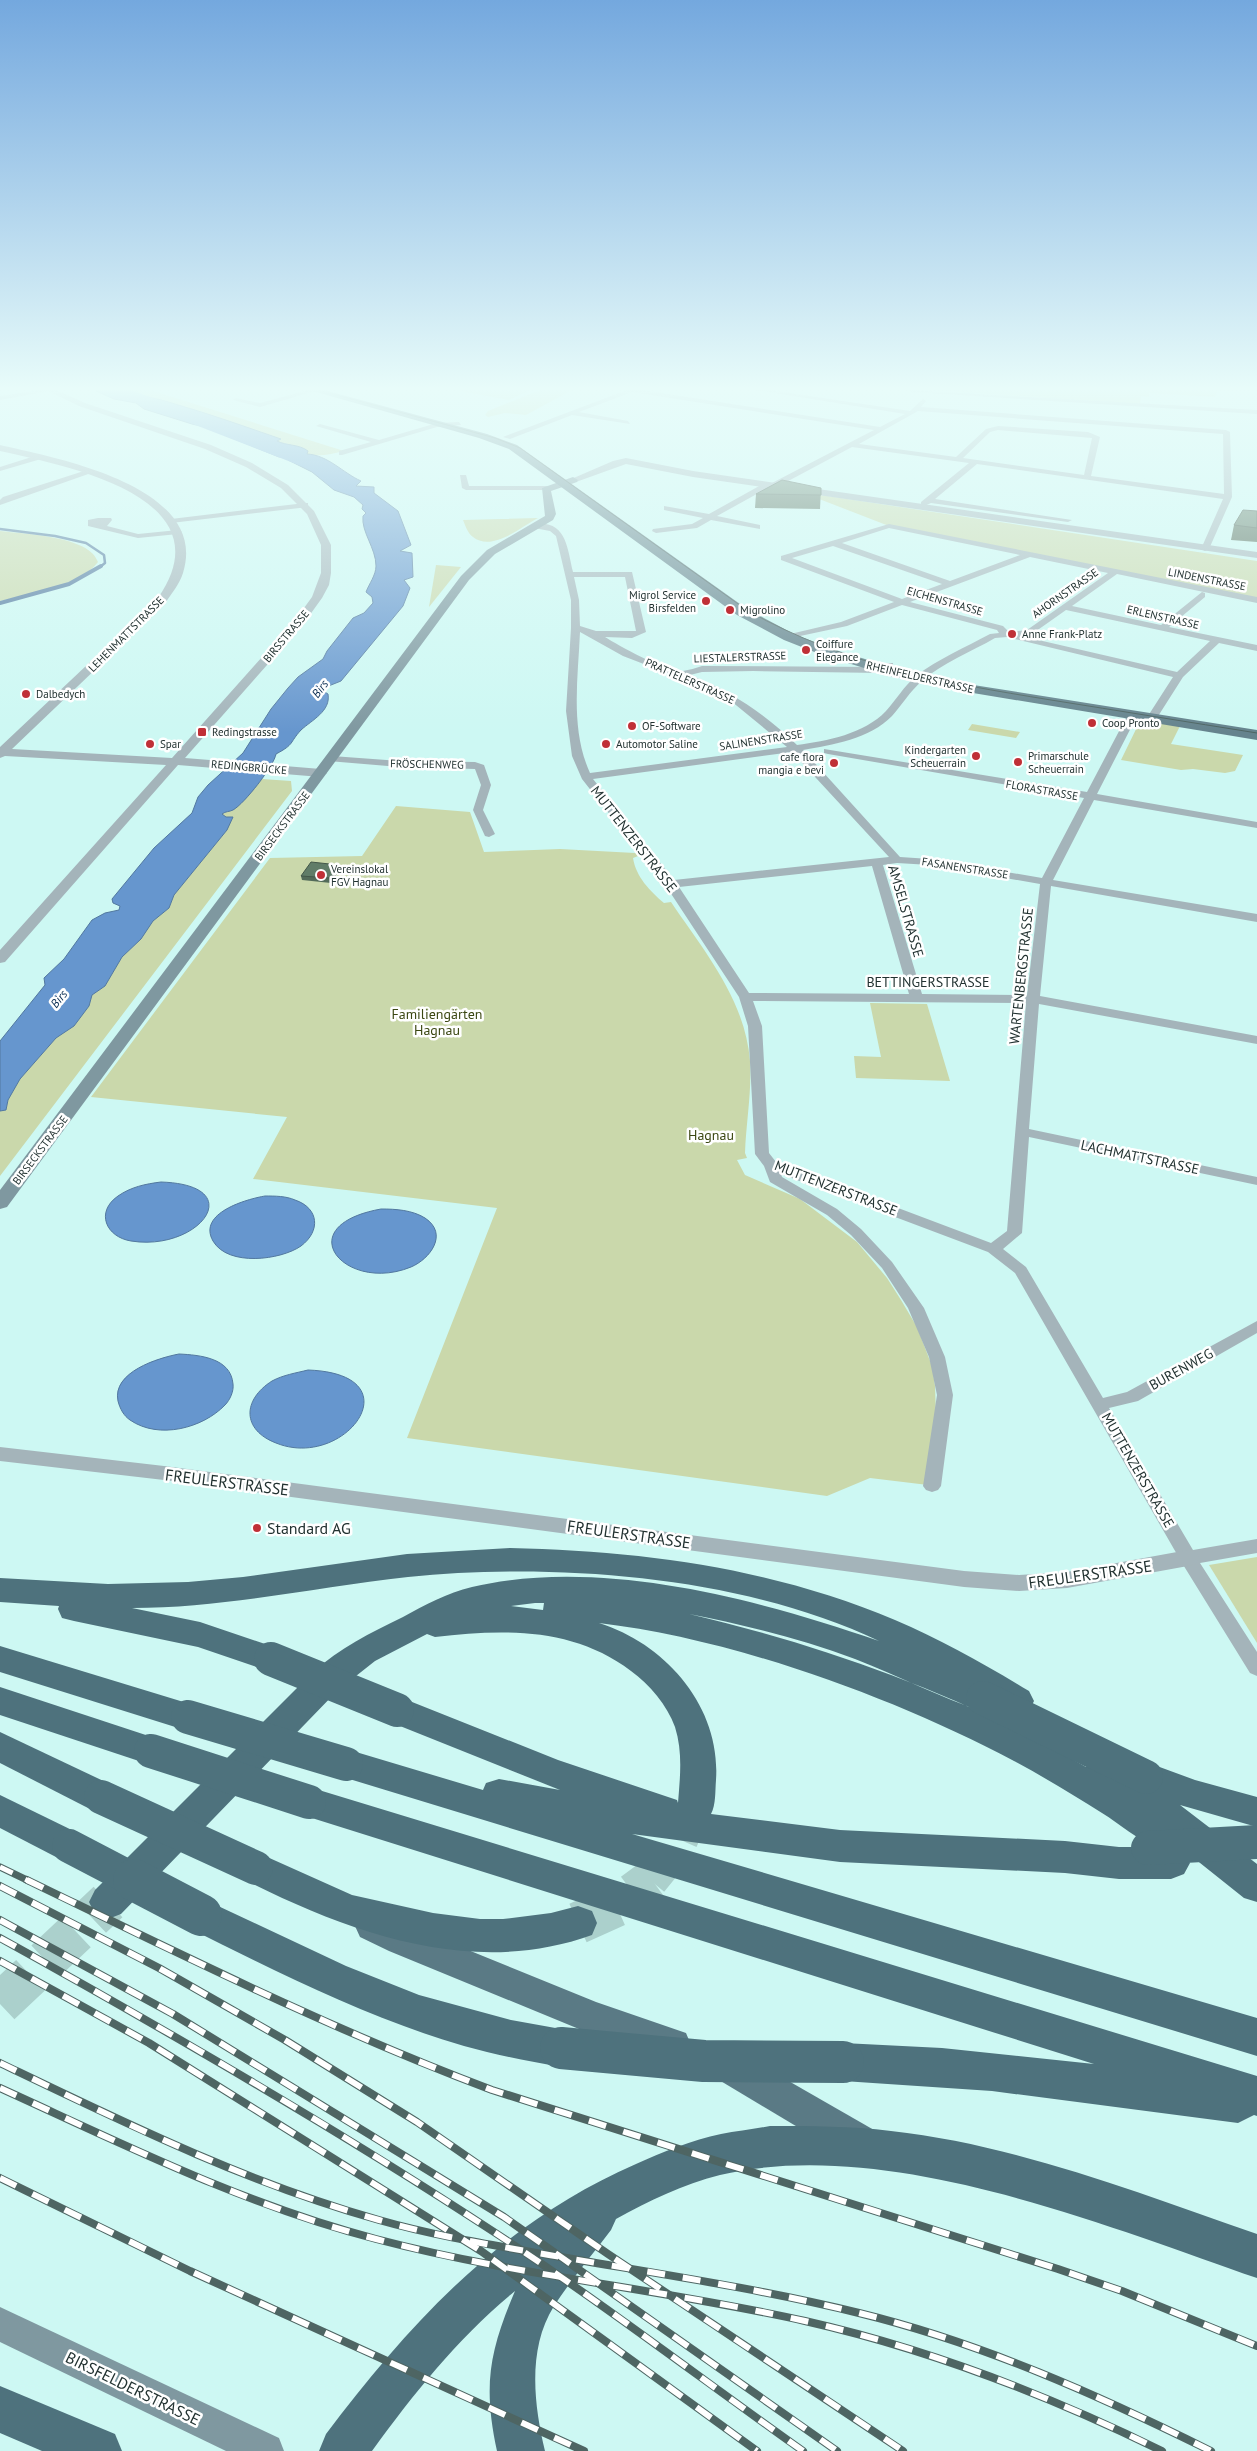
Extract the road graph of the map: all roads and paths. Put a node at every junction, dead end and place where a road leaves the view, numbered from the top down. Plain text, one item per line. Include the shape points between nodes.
1 (156, 504) edge
2 (548, 504) edge
3 (598, 504) edge
4 (735, 504) edge
5 (903, 504) edge
6 (924, 504) edge
7 (959, 504) edge
8 (1225, 504) edge
9 (305, 505) joint
10 (921, 507) junction
11 (667, 508) dead end
12 (712, 518) junction
13 (171, 521) junction
14 (537, 526) junction
15 (889, 526) joint
16 (102, 527) dead end
17 (757, 527) dead end
18 (1060, 528) junction
19 (656, 531) dead end
20 (178, 532) junction
21 (834, 543) junction
22 (1206, 549) junction
23 (1027, 555) junction
24 (1257, 555) edge
25 (1116, 572) junction
26 (569, 575) junction
27 (951, 584) junction
28 (1202, 595) dead end
29 (1257, 600) edge
30 (906, 603) junction
31 (1065, 607) junction
32 (576, 628) junction
33 (1162, 628) junction
34 (596, 634) junction
35 (1006, 634) junction
36 (795, 635) junction
37 (1257, 638) edge
38 (1216, 640) junction
39 (1252, 647) edge
40 (886, 667) junction
41 (679, 675) junction
42 (1179, 675) junction
43 (921, 676) junction
44 (1132, 716) junction
45 (1152, 716) junction
46 (1257, 730) edge
47 (1257, 735) edge
48 (796, 748) junction
49 (828, 751) dead end
50 (1, 753) edge
51 (332, 759) junction
52 (176, 762) junction
53 (313, 773) junction
54 (586, 777) junction
55 (1090, 798) junction
56 (1257, 825) edge
57 (489, 834) dead end
58 (898, 860) junction
59 (877, 863) junction
60 (1046, 882) junction
61 (670, 884) junction
62 (1257, 918) edge
63 (0, 959) edge
64 (916, 996) junction
65 (746, 997) junction
66 (1033, 998) junction
67 (1257, 1040) edge
68 (1023, 1132) junction
69 (771, 1165) junction
70 (1257, 1181) edge
71 (0, 1203) edge
72 (993, 1249) junction
73 (1257, 1326) edge
74 (1100, 1404) junction
75 (0, 1454) edge
76 (932, 1486) dead end
77 (1257, 1546) edge
78 (1188, 1558) junction
79 (0, 1590) edge
80 (0, 1595) edge
81 (416, 1625) junction
82 (0, 1659) edge
83 (1257, 1668) edge
84 (0, 1701) edge
85 (0, 1746) edge
86 (346, 1764) junction
87 (696, 1807) tunnel mouth
88 (0, 1810) edge
89 (1257, 1812) edge
90 (746, 1833) junction
91 (1257, 1842) edge
92 (1159, 1855) junction
93 (1257, 1860) edge
94 (1257, 1886) edge
95 (1257, 1896) edge
96 (108, 1902) tunnel mouth
97 (344, 1909) junction
98 (578, 1923) tunnel mouth
99 (1257, 2037) edge
100 (1257, 2096) edge
101 (1257, 2106) edge
102 (870, 2149) junction
103 (610, 2198) junction
104 (1257, 2256) edge
105 (0, 2324) edge
106 (0, 2409) edge
107 (98, 2451) edge
108 (266, 2451) edge
109 (343, 2451) edge
110 (521, 2451) edge

1 - 13 street, LEHENMATTSTRASSE
2 - 14 main road, BIRSECKSTRASSE via 551,514
3 - 36 main road, RHEINFELDERSTRASSE via 742,612
4 - 12 street
5 - 10 street
6 - 10 street
7 - 18 street via 1068,520
8 - 22 street
9 - 13 street
9 - 52 street, BIRSSTRASSE via 323,533 328,556 322,589 300,621
10 - 18 street
11 - 12 street
12 - 17 street
12 - 19 street via 694,526
13 - 20 street, LEHENMATTSTRASSE
14 - 26 street, MUTTENZERSTRASSE via 559,532
14 - 51 main road, BIRSECKSTRASSE via 491,552 466,578
15 - 21 street, EICHENSTRASSE
15 - 23 street, LINDENSTRASSE
16 - 20 street via 138,536
18 - 22 street
20 - 50 street, LEHENMATTSTRASSE via 181,563 162,600
21 - 27 street
21 - 30 street, EICHENSTRASSE via 784,558
22 - 24 street
23 - 25 street, LINDENSTRASSE
23 - 27 street
25 - 29 street, LINDENSTRASSE
25 - 31 street, AHORNSTRASSE
26 - 32 street, MUTTENZERSTRASSE via 575,600
26 - 34 street via 629,574 641,632 632,635
27 - 30 street
28 - 33 street
30 - 35 street, EICHENSTRASSE via 1000,628
30 - 36 street via 844,624
31 - 33 street, ERLENSTRASSE
31 - 35 street, AHORNSTRASSE via 1029,632
32 - 34 street, PRATTELERSTRASSE via 585,628
32 - 54 street, MUTTENZERSTRASSE via 571,711 577,756
33 - 38 street, ERLENSTRASSE
34 - 41 street, PRATTELERSTRASSE via 609,646
35 - 42 street, EICHENSTRASSE
35 - 43 street, AHORNSTRASSE via 993,636
36 - 40 main road, RHEINFELDERSTRASSE
37 - 39 street
38 - 39 street, ERLENSTRASSE
38 - 42 street
40 - 41 street, LIESTALERSTRASSE via 702,669
40 - 43 main road, RHEINFELDERSTRASSE
41 - 48 street, PRATTELERSTRASSE via 747,708
42 - 45 street
43 - 44 main road, RHEINFELDERSTRASSE
43 - 45 main road, RHEINFELDERSTRASSE
43 - 48 street, SALINENSTRASSE via 889,715 875,725 832,741
44 - 45 main road, RHEINFELDERSTRASSE
44 - 55 street, WARTENBERGSTRASSE
45 - 46 main road, RHEINFELDERSTRASSE
45 - 47 main road, RHEINFELDERSTRASSE
48 - 54 street, SALINENSTRASSE
48 - 58 street, PRATTELERSTRASSE
49 - 55 street, FLORASTRASSE
50 - 52 street
51 - 53 main road, BIRSECKSTRASSE
51 - 57 street, FRÖSCHENWEG via 474,765 480,768 486,785 478,810
52 - 53 street, REDINGBRÜCKE
52 - 63 street, BIRSSTRASSE
53 - 71 main road, BIRSECKSTRASSE
54 - 61 street, MUTTENZERSTRASSE
55 - 56 street, FLORASTRASSE
55 - 60 street, WARTENBERGSTRASSE
58 - 59 street, FASANENSTRASSE
58 - 60 street, FASANENSTRASSE via 930,862
59 - 61 street, FASANENSTRASSE
59 - 64 street, AMSELSTRASSE
60 - 62 street, FASANENSTRASSE
60 - 66 street, WARTENBERGSTRASSE
61 - 65 street, MUTTENZERSTRASSE
64 - 65 street, BETTINGERSTRASSE
64 - 66 street, BETTINGERSTRASSE
65 - 69 street, MUTTENZERSTRASSE via 755,1026 762,1154
66 - 67 street, BETTINGERSTRASSE
66 - 68 street, WARTENBERGSTRASSE
68 - 70 street, LACHMATTSTRASSE
68 - 72 street, WARTENBERGSTRASSE via 1014,1233
69 - 72 street, MUTTENZERSTRASSE
69 - 76 street via 775,1179 832,1212 856,1232 888,1265 916,1308 937,1357 945,1395
72 - 74 street, MUTTENZERSTRASSE via 1021,1270
73 - 74 street, BURENWEG via 1132,1397
74 - 78 street, MUTTENZERSTRASSE
75 - 78 street, FREULERSTRASSE via 964,1579 1019,1583 1068,1580
77 - 78 street, FREULERSTRASSE
78 - 83 street, MUTTENZERSTRASSE
79 - 94 highway via 99,1596 183,1594 432,1563 518,1559 632,1564 738,1583 882,1629 972,1673 1062,1732
80 - 90 highway, bridge via 166,1626 227,1643 545,1770 618,1796
81 - 87 highway via 520,1619 580,1630 632,1652 661,1675 691,1721 699,1756
81 - 89 highway, bridge via 472,1600 504,1594 594,1592 724,1609 798,1628 906,1665 983,1698 1146,1777 1191,1794
81 - 95 highway via 492,1609 545,1607 593,1610 706,1631 826,1667 951,1714 1032,1753 1127,1809 1216,1872
81 - 96 highway via 346,1663
82 - 86 highway, bridge
84 - 100 highway, bridge via 308,1802
85 - 97 highway, bridge via 101,1797
86 - 90 highway via 587,1812
86 - 99 highway
88 - 101 highway, bridge via 322,1975 407,2010 487,2034 560,2048 704,2061 909,2063 990,2070
90 - 92 highway via 884,1850 1065,1857 1119,1863
91 - 92 highway, bridge
92 - 93 highway
97 - 98 highway via 444,1934 481,1937 534,1933
97 - 102 highway via 401,1940 592,2017 739,2071
102 - 103 highway via 798,2146 743,2151 678,2167
102 - 104 highway via 944,2161 1046,2186
103 - 109 highway via 516,2261 421,2351
103 - 110 highway via 536,2292 520,2333 512,2371 513,2417
105 - 108 main road, BIRSFELDERSTRASSE
106 - 107 highway

